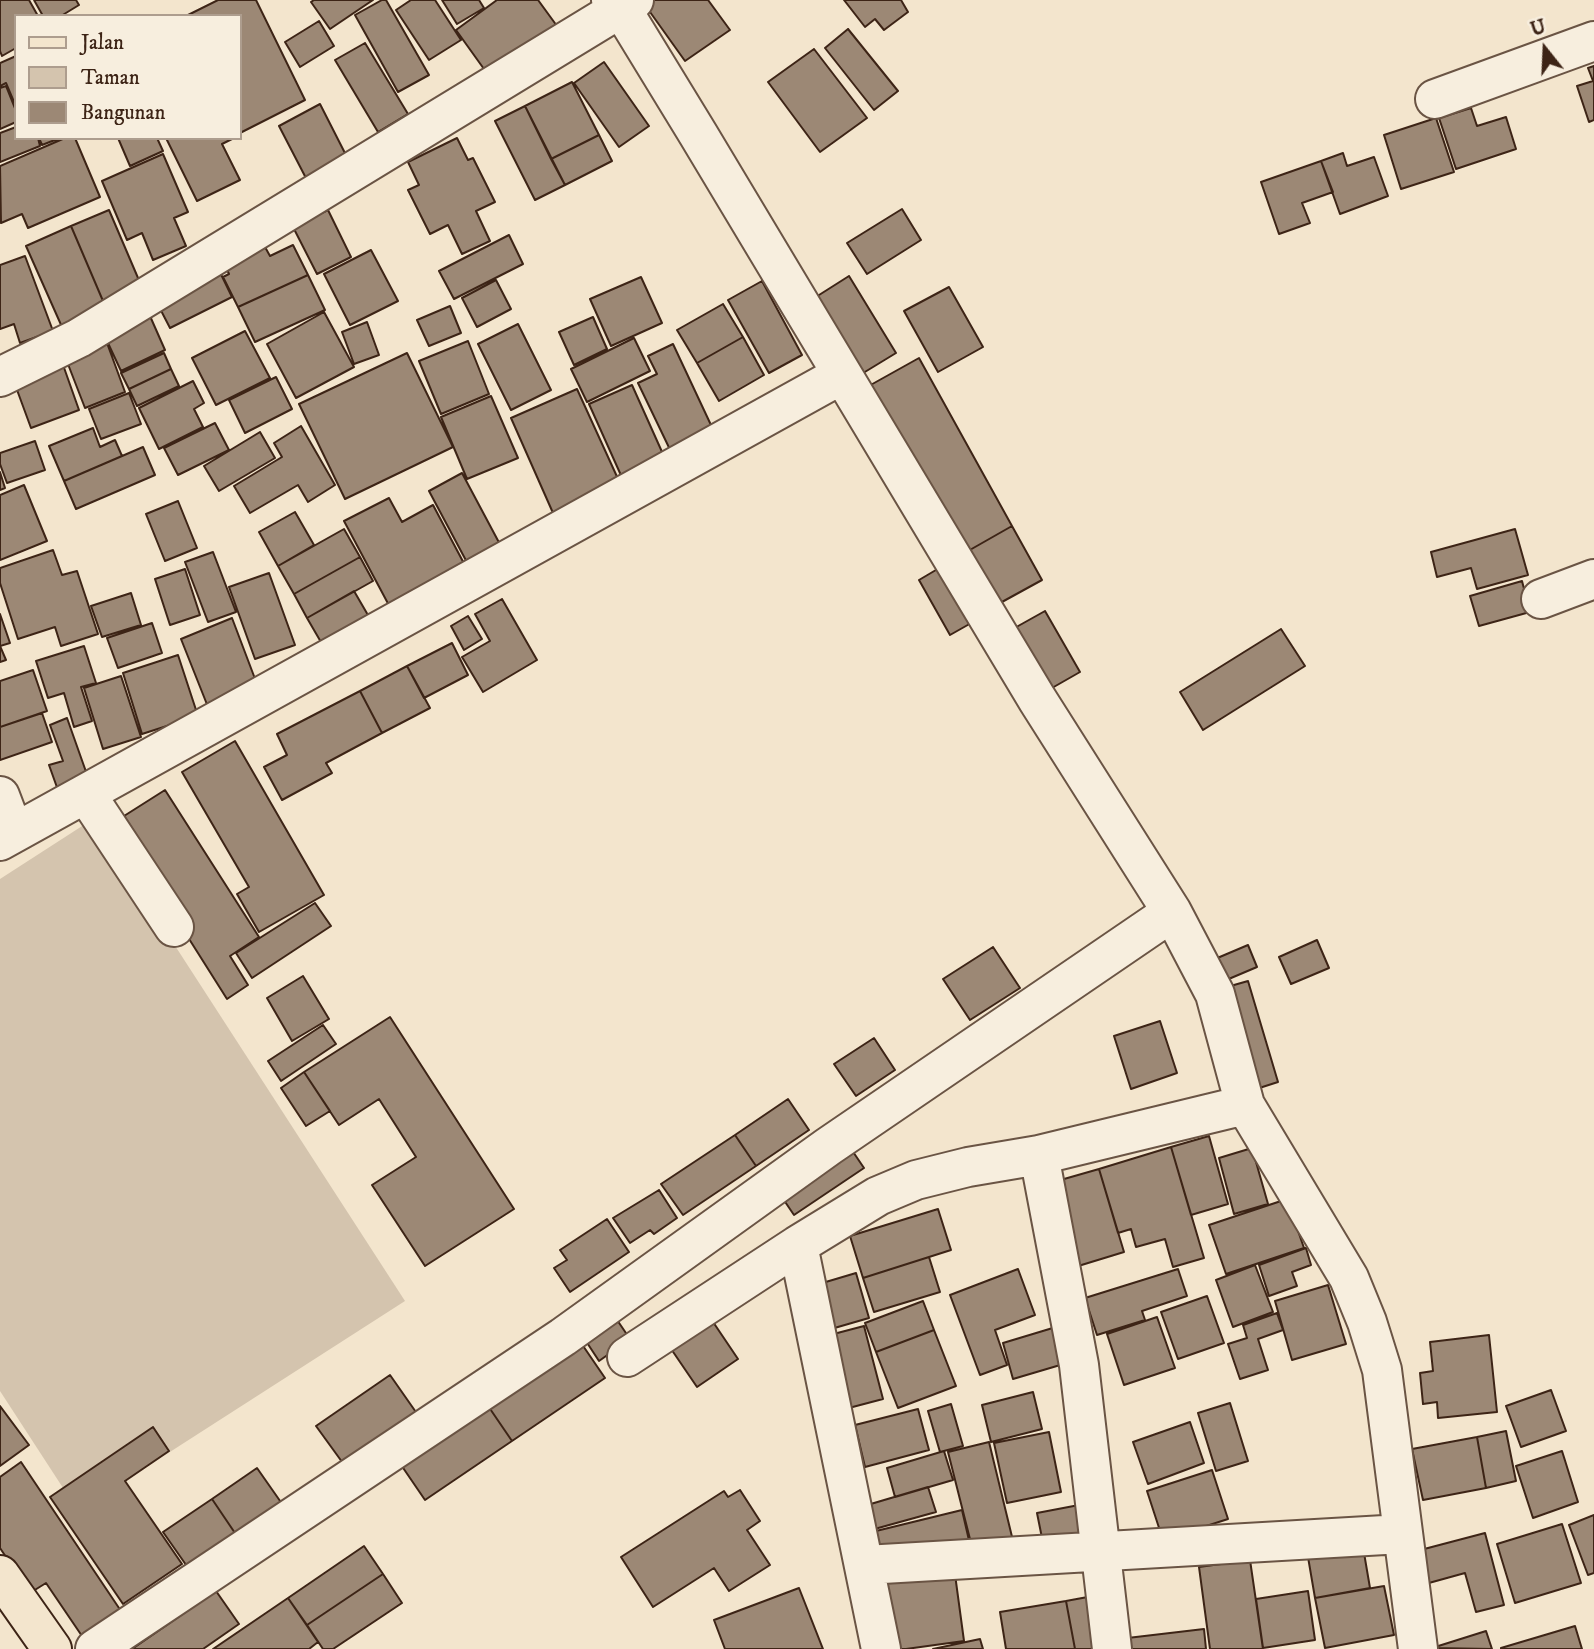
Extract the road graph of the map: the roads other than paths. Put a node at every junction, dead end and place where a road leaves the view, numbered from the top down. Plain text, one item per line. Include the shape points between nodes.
1 (622, 3) edge
2 (1594, 41) edge
3 (1435, 99) dead end
4 (841, 375) junction
5 (0, 377) edge
6 (1594, 579) edge
7 (1541, 599) dead end
8 (86, 793) junction
9 (0, 796) edge
10 (7, 837) edge
11 (1172, 912) junction
12 (174, 927) dead end
13 (1245, 1105) junction
14 (1040, 1155) junction
15 (798, 1245) junction
16 (627, 1357) dead end
17 (1402, 1534) junction
18 (1100, 1551) junction
19 (865, 1565) junction
20 (0, 1575) edge
21 (52, 1649) edge
22 (95, 1649) edge
23 (881, 1649) edge
24 (1112, 1649) edge
25 (1418, 1649) edge

1 - 4 street
1 - 5 street via 79,338
2 - 3 street
4 - 8 street
4 - 11 street
6 - 7 street
8 - 10 street
8 - 12 street
9 - 10 street
11 - 13 street via 1215,994
11 - 22 street via 830,1146 563,1337
13 - 14 street
13 - 17 street via 1349,1278 1367,1322 1382,1370
14 - 15 street via 916,1180 878,1196
14 - 18 street via 1079,1365
15 - 16 street
15 - 19 street
17 - 18 street
17 - 25 street
18 - 19 street
18 - 24 street
19 - 23 street
20 - 21 main road

